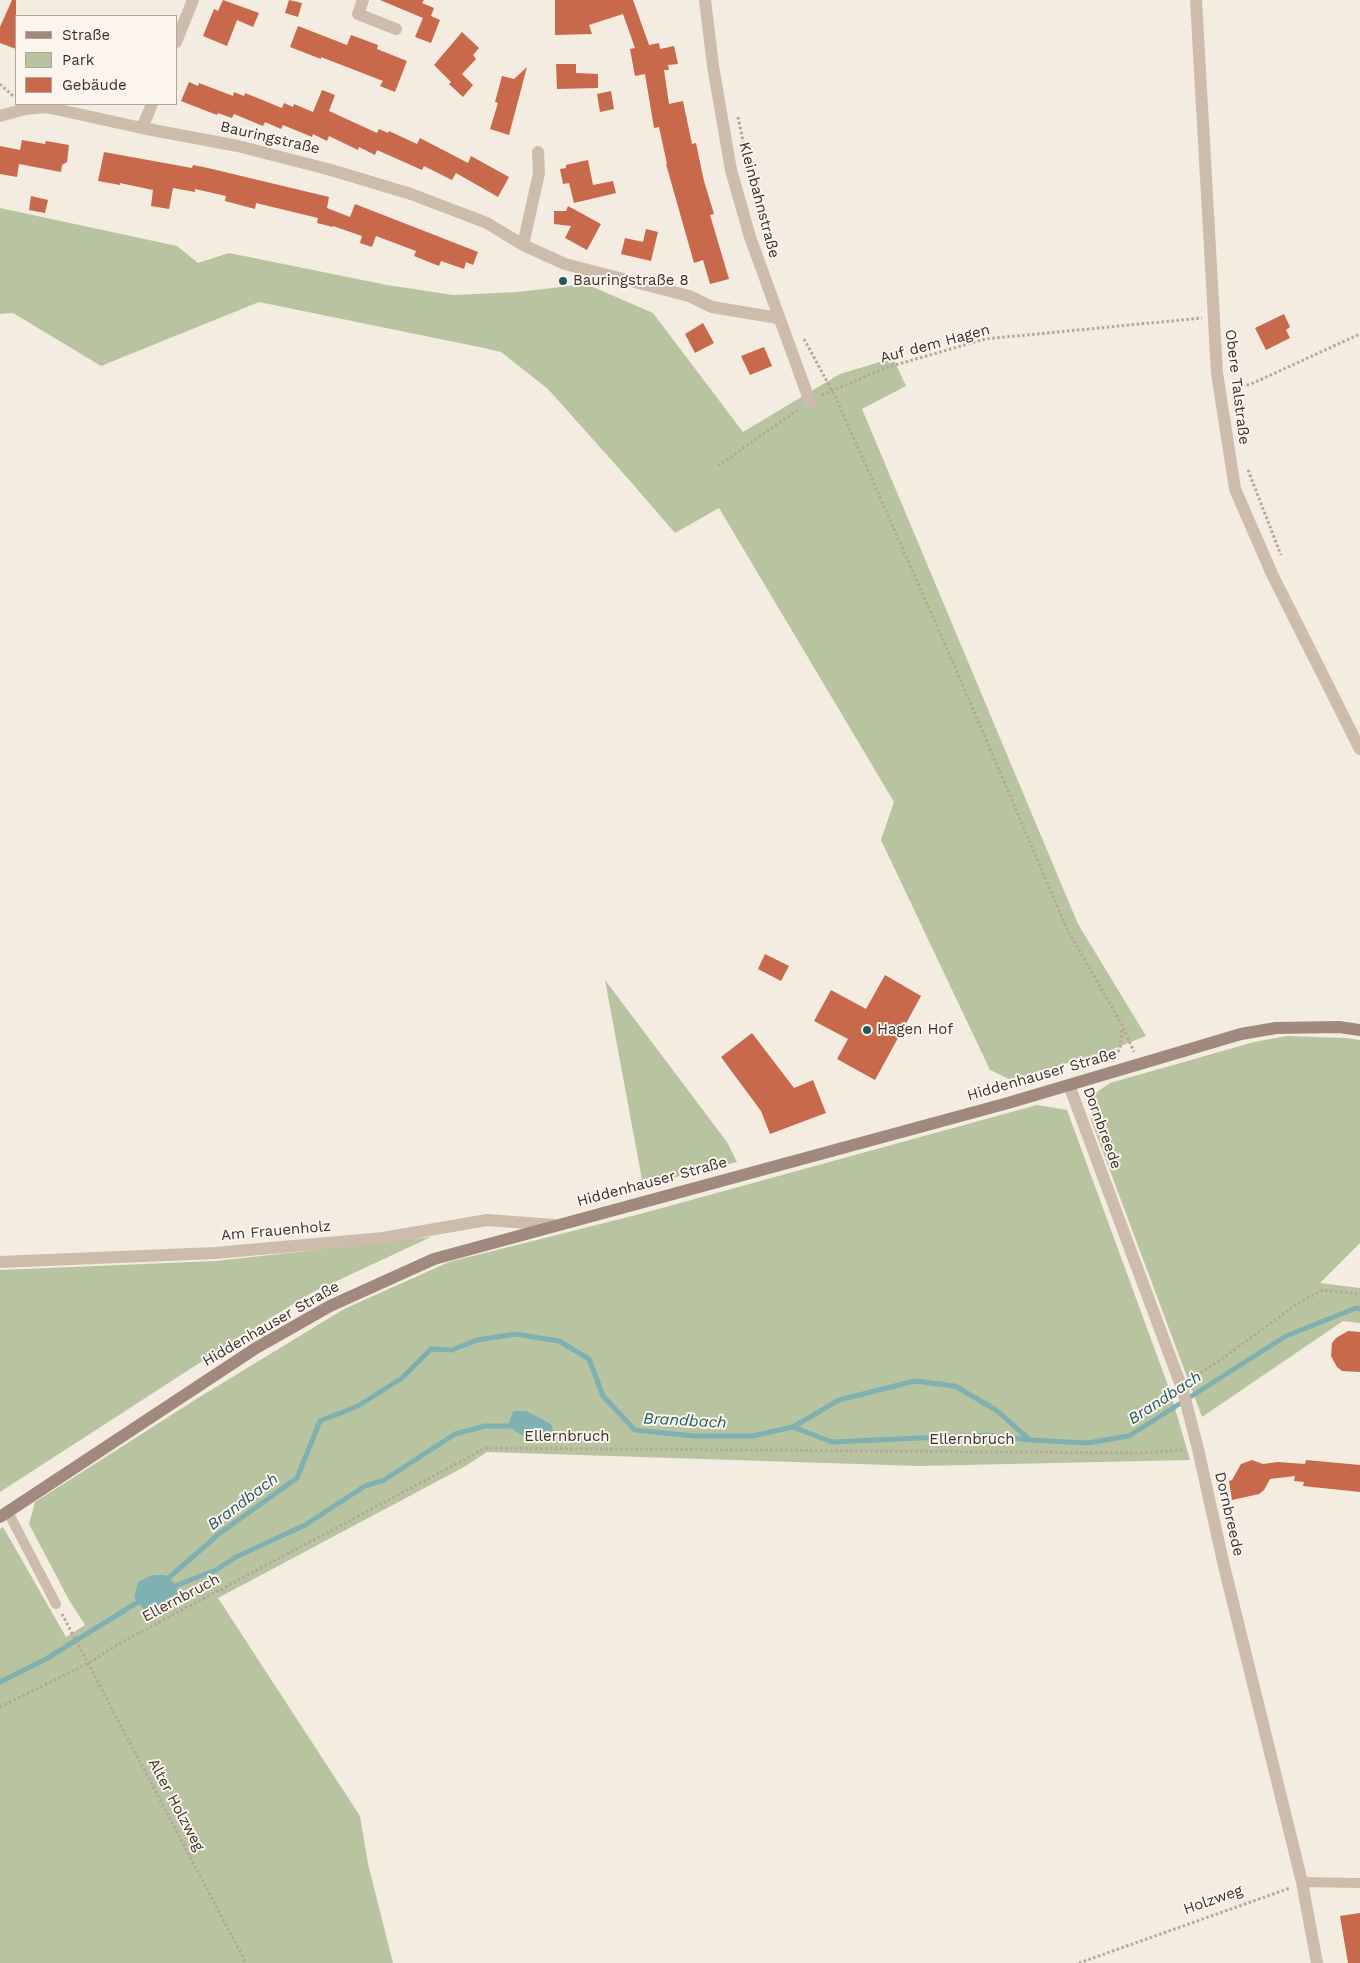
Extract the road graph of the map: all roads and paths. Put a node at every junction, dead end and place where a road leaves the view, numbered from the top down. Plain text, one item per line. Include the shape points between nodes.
1 (193, 0) edge
2 (363, 0) edge
3 (705, 0) edge
4 (1196, 0) edge
5 (396, 30) dead end
6 (178, 37) edge
7 (0, 84) edge
8 (15, 98) edge
9 (152, 105) edge
10 (736, 108) dead end
11 (0, 116) edge
12 (142, 128) junction
13 (538, 152) dead end
14 (754, 195) dead end
15 (523, 245) junction
16 (1213, 316) junction
17 (778, 318) junction
18 (801, 332) dead end
19 (1360, 334) edge
20 (1232, 379) dead end
21 (1232, 388) junction
22 (832, 390) junction
23 (1219, 391) junction
24 (1233, 397) dead end
25 (810, 402) junction
26 (1246, 464) dead end
27 (718, 466) dead end
28 (1283, 559) dead end
29 (1360, 749) edge
30 (1360, 1030) edge
31 (1139, 1064) junction
32 (1069, 1085) junction
33 (554, 1225) junction
34 (0, 1262) edge
35 (1360, 1294) edge
36 (1181, 1385) junction
37 (1198, 1449) junction
38 (4, 1514) edge
39 (56, 1604) dead end
40 (69, 1628) dead end
41 (89, 1663) junction
42 (0, 1708) edge
43 (1302, 1882) junction
44 (1360, 1883) edge
45 (246, 1963) edge
46 (1079, 1963) edge
47 (1318, 1963) edge

1 - 6 street
2 - 5 street via 358,14
3 - 17 street, Kleinbahnstraße via 731,170
4 - 16 street, Obere Talstraße
7 - 8 path
9 - 12 street
10 - 14 path
11 - 12 street, Bauringstraße via 46,107
12 - 15 street, Bauringstraße via 247,148 411,194 487,223
13 - 15 street via 539,173
15 - 17 street, Bauringstraße via 565,264 689,296 712,307
16 - 22 path, Auf dem Hagen via 984,338 885,368
16 - 23 street, Obere Talstraße
17 - 25 street, Kleinbahnstraße
18 - 22 path
19 - 21 path via 1251,384
20 - 21 path
21 - 23 path
21 - 24 path
22 - 25 path, Auf dem Hagen
22 - 31 path via 1067,929 1122,1025
23 - 29 street, Obere Talstraße via 1235,489 1272,574
25 - 27 path, Auf dem Hagen
26 - 28 path
30 - 31 main road, Hiddenhauser Straße via 1276,1028 1241,1034
31 - 32 main road, Hiddenhauser Straße
32 - 33 main road, Hiddenhauser Straße via 782,1166
32 - 36 street, Dornbreede
33 - 34 street, Am Frauenholz via 487,1220 383,1238 214,1252
33 - 38 main road, Hiddenhauser Straße via 434,1259 330,1306 256,1348
35 - 36 path via 1323,1290 1298,1303
36 - 37 street, Dornbreede
37 - 41 path, Ellernbruch via 1139,1453 486,1448 120,1643
37 - 43 street, Dornbreede
38 - 39 lane
40 - 41 path, Alter Holzweg
41 - 42 path, Ellernbruch
41 - 45 path, Alter Holzweg
43 - 44 lane
43 - 46 path, Holzweg
43 - 47 street, Dornbreede

